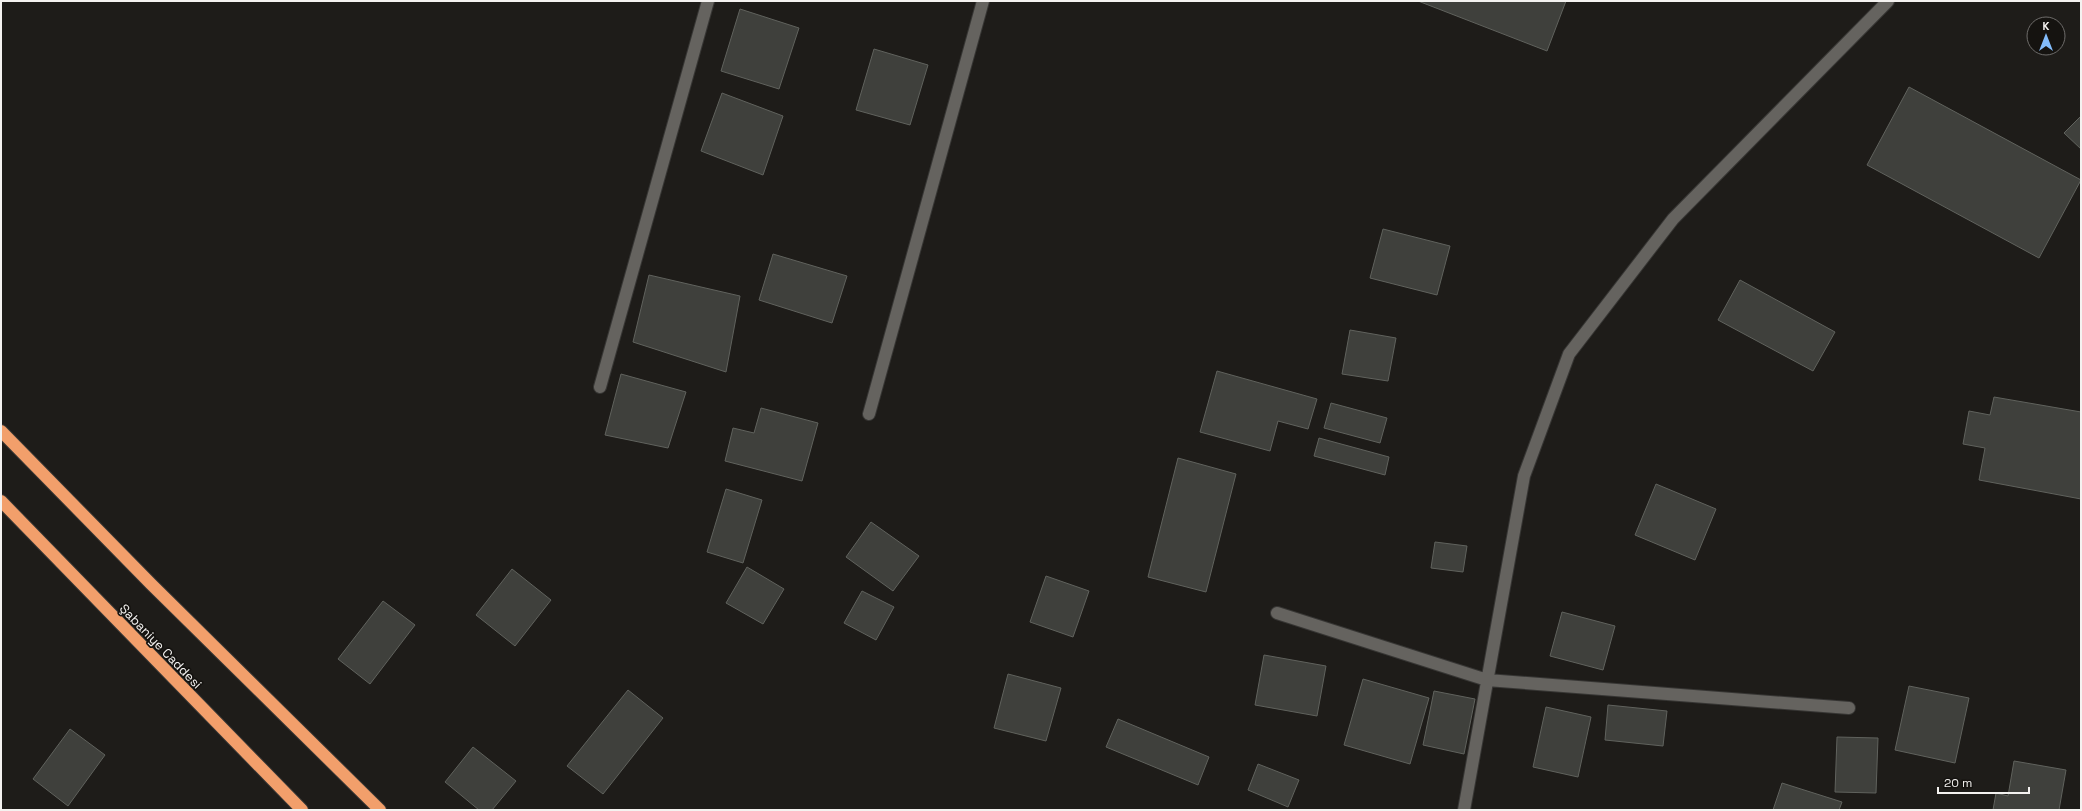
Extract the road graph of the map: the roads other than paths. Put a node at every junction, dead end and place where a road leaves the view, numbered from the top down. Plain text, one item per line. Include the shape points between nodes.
1 (708, 1) edge
2 (983, 1) edge
3 (1888, 1) edge
4 (600, 387) dead end
5 (868, 414) dead end
6 (1, 431) edge
7 (1, 501) edge
8 (1277, 613) dead end
9 (1487, 680) junction
10 (1849, 708) dead end
11 (302, 810) edge
12 (380, 810) edge
13 (1464, 810) edge

1 - 4 street
2 - 5 street
3 - 9 street via 1673,220 1569,354 1524,476
6 - 12 highway
7 - 11 highway, Şabaniye Caddesi
8 - 9 street
9 - 10 street
9 - 13 street

